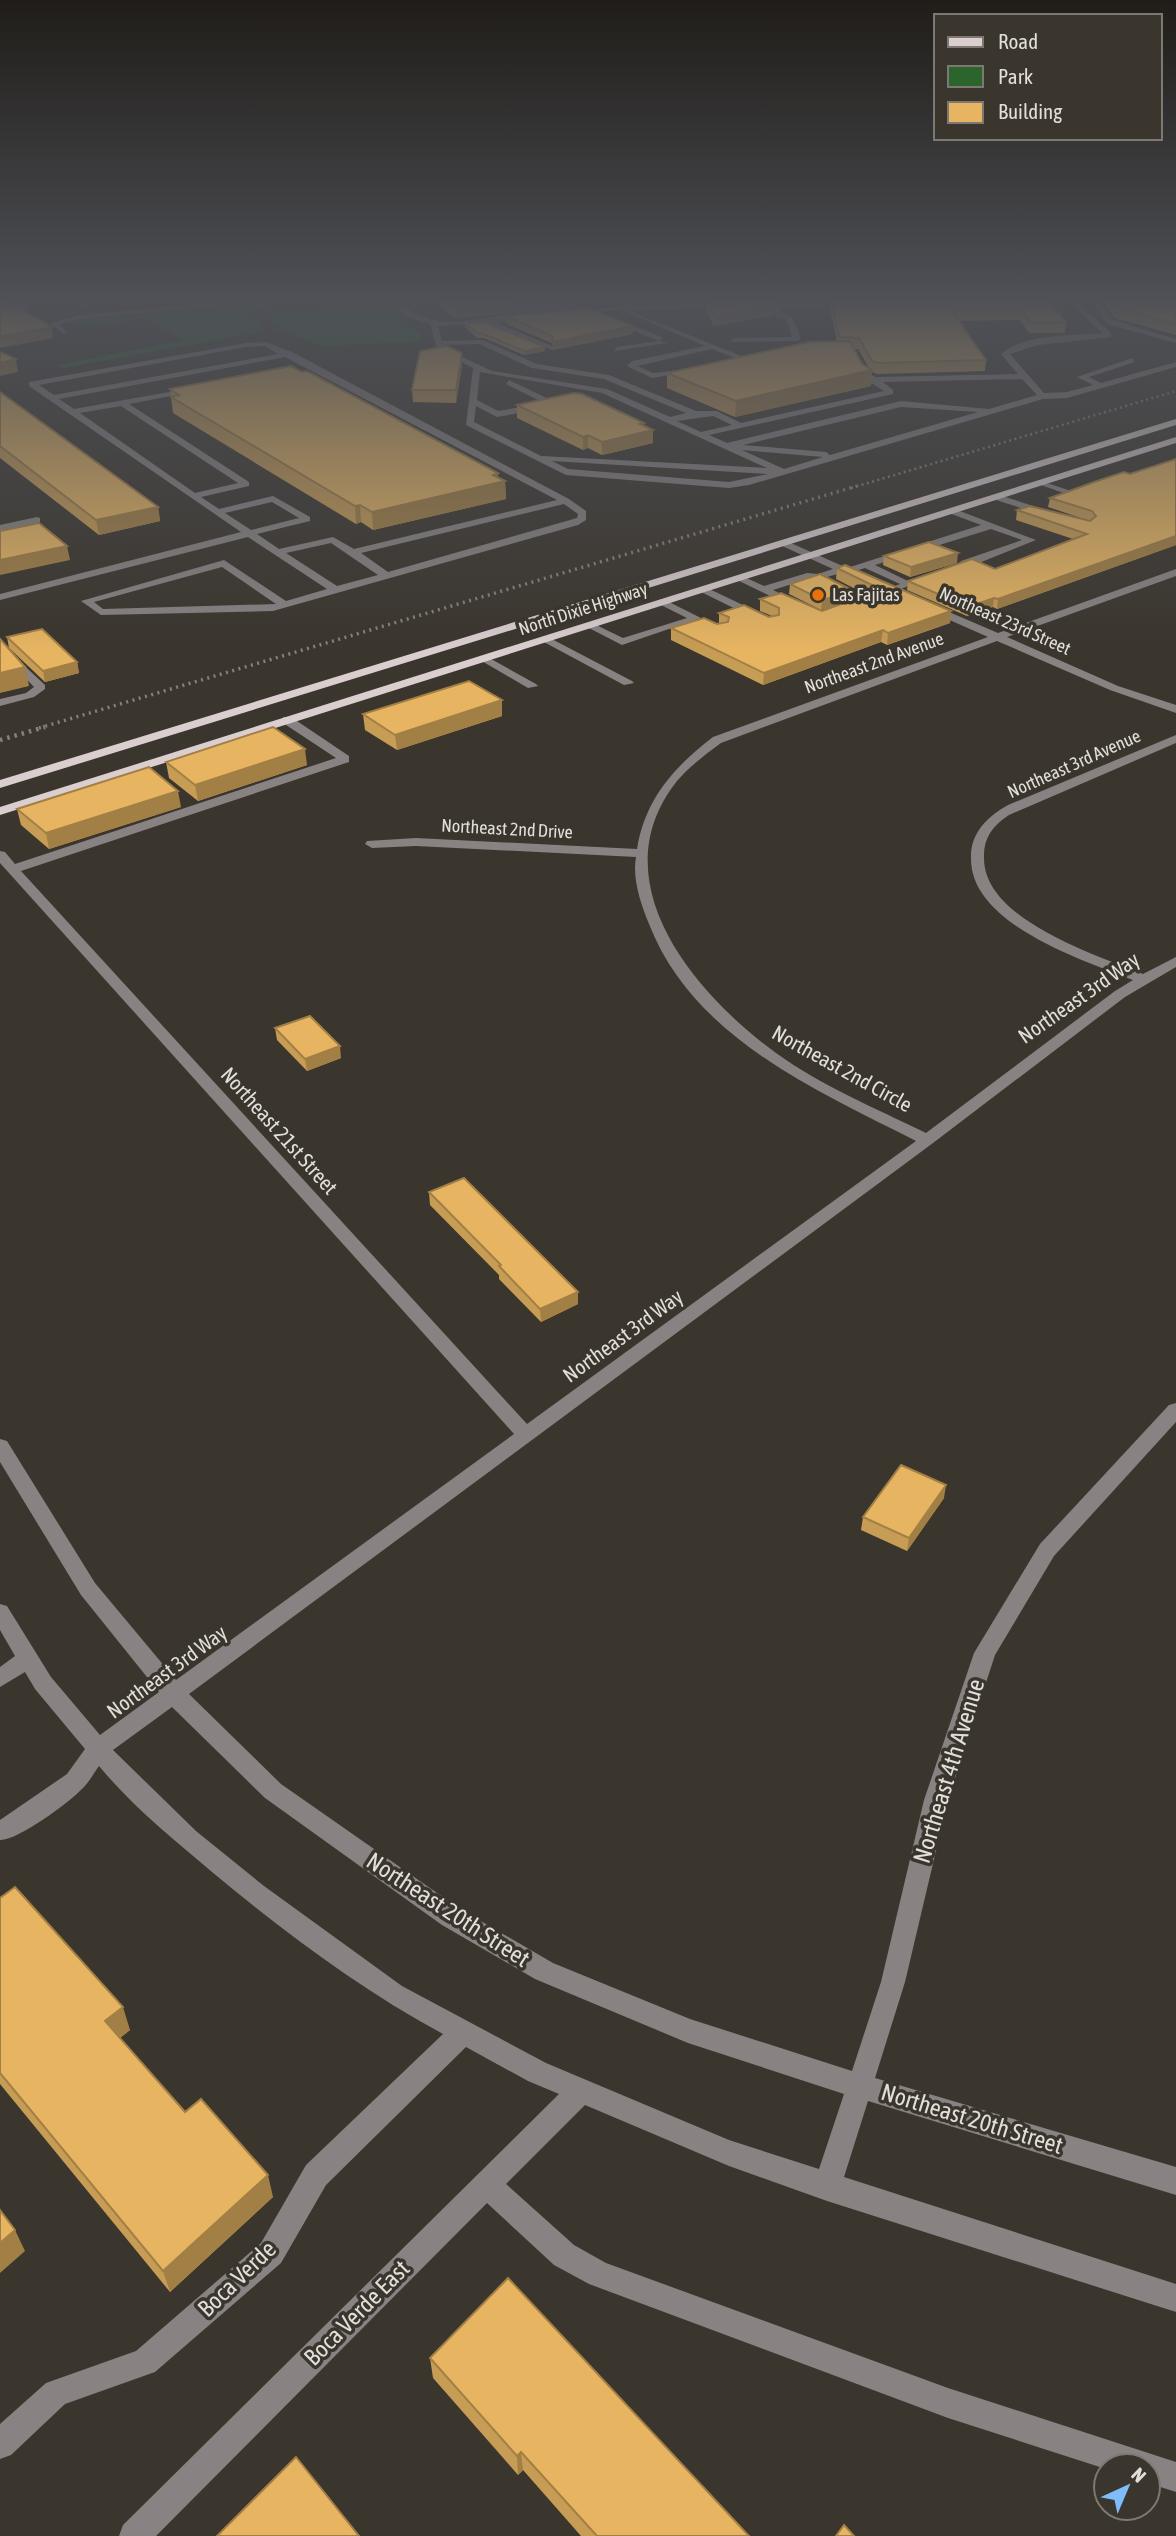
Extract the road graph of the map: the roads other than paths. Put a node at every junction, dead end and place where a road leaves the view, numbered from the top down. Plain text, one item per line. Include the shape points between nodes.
1 (77, 415) edge
2 (141, 415) edge
3 (404, 415) edge
4 (470, 415) edge
5 (659, 415) edge
6 (689, 415) edge
7 (717, 415) edge
8 (787, 415) edge
9 (854, 415) edge
10 (982, 415) edge
11 (670, 420) junction
12 (1176, 422) edge
13 (740, 426) junction
14 (702, 434) junction
15 (1176, 440) edge
16 (727, 446) junction
17 (837, 456) junction
18 (536, 457) junction
19 (783, 472) junction
20 (1041, 482) junction
21 (1072, 493) edge
22 (193, 496) junction
23 (996, 497) junction
24 (566, 501) junction
25 (952, 511) junction
26 (217, 512) junction
27 (1054, 515) edge
28 (37, 520) edge
29 (992, 525) junction
30 (0, 528) edge
31 (249, 533) junction
32 (784, 543) junction
33 (278, 552) junction
34 (353, 552) junction
35 (811, 555) junction
36 (866, 565) junction
37 (844, 570) junction
38 (1176, 572) edge
39 (942, 574) edge
40 (386, 576) junction
41 (818, 577) junction
42 (738, 578) junction
43 (867, 580) edge
44 (879, 585) edge
45 (703, 589) junction
46 (337, 590) junction
47 (764, 590) junction
48 (890, 590) junction
49 (902, 596) edge
50 (0, 597) edge
51 (914, 601) edge
52 (663, 602) junction
53 (285, 604) junction
54 (844, 609) edge
55 (808, 611) edge
56 (773, 624) edge
57 (588, 625) junction
58 (997, 637) junction
59 (546, 639) junction
60 (0, 646) edge
61 (484, 658) junction
62 (338, 680) junction
63 (628, 682) dead end
64 (532, 686) dead end
65 (363, 696) junction
66 (0, 703) edge
67 (1176, 709) edge
68 (287, 720) junction
69 (1176, 739) edge
70 (142, 766) junction
71 (157, 778) edge
72 (0, 784) edge
73 (0, 811) edge
74 (372, 844) dead end
75 (641, 853) junction
76 (0, 855) edge
77 (13, 869) junction
78 (1176, 961) edge
79 (1143, 979) junction
80 (927, 1140) junction
81 (1176, 1410) edge
82 (526, 1436) junction
83 (0, 1446) edge
84 (0, 1612) edge
85 (28, 1659) junction
86 (0, 1678) edge
87 (175, 1695) junction
88 (99, 1749) junction
89 (3, 1831) dead end
90 (463, 2032) junction
91 (862, 2086) junction
92 (581, 2091) junction
93 (1176, 2181) edge
94 (487, 2185) junction
95 (827, 2187) junction
96 (1176, 2298) edge
97 (0, 2444) edge
98 (1100, 2452) edge
99 (134, 2536) edge

1 - 22 street
2 - 22 street via 246,484
3 - 24 street
4 - 18 street via 469,424
5 - 11 street
6 - 11 street
7 - 13 street
8 - 13 street
9 - 16 street
10 - 17 street
11 - 14 street
12 - 32 main road, North Dixie Highway
13 - 14 street
14 - 16 street
15 - 20 main road, North Dixie Highway
16 - 17 street
16 - 19 street
17 - 19 street
18 - 19 street
18 - 19 street via 566,472 729,485
20 - 21 street
20 - 23 main road, North Dixie Highway
22 - 26 street
23 - 25 main road, North Dixie Highway
23 - 27 street
24 - 34 street
24 - 40 street via 583,513 582,520
25 - 29 street
25 - 35 main road, North Dixie Highway
26 - 31 street
26 - 31 street via 273,499 307,519
28 - 30 street
29 - 36 street
29 - 39 street via 1031,540
31 - 33 street
31 - 50 street
32 - 35 street
32 - 62 main road, North Dixie Highway
33 - 34 street via 333,540
33 - 46 street
34 - 40 street
35 - 37 street
35 - 42 main road, North Dixie Highway
36 - 37 street
36 - 48 street via 915,583
37 - 41 street
37 - 43 street
38 - 58 street, Northeast 2nd Avenue
40 - 46 street
41 - 47 street via 811,575
41 - 54 street via 869,601
42 - 45 main road, North Dixie Highway
42 - 47 street
44 - 48 street
45 - 52 main road, North Dixie Highway
45 - 56 street
46 - 53 street
47 - 55 street
48 - 49 street
51 - 58 street, Northeast 23rd Street
52 - 57 main road, North Dixie Highway
52 - 57 street via 701,620 622,642
53 - 53 street via 101,612 86,601 224,563
57 - 59 main road, North Dixie Highway
58 - 67 street, Northeast 23rd Street via 1114,688
58 - 75 street, Northeast 2nd Avenue via 717,740 667,786 651,815
59 - 61 main road, North Dixie Highway
59 - 63 street
60 - 66 street via 41,687
61 - 64 street
61 - 65 main road, North Dixie Highway
62 - 65 main road
62 - 72 main road, North Dixie Highway
65 - 68 main road, North Dixie Highway
68 - 70 main road, North Dixie Highway
68 - 77 street via 345,760 190,805
69 - 79 street, Northeast 3rd Avenue via 1016,807 991,823 975,858 979,878 991,897 1019,922
70 - 71 street
70 - 73 main road, North Dixie Highway
74 - 75 street, Northeast 2nd Drive
75 - 80 street, Northeast 2nd Circle via 641,885 649,915 668,950 730,1025 773,1058
76 - 77 street, Northeast 21st Street
77 - 82 street, Northeast 21st Street
78 - 79 street, Northeast 3rd Way
79 - 80 street, Northeast 3rd Way
80 - 82 street, Northeast 3rd Way
81 - 91 street, Northeast 4th Avenue via 1047,1550 985,1653 936,1800 893,1982
82 - 87 street, Northeast 3rd Way
83 - 87 street, Northeast 20th Street via 88,1589
84 - 85 street
85 - 86 street
85 - 88 street
87 - 88 street, Northeast 3rd Way
87 - 91 street, Northeast 20th Street via 273,1791 451,1917 544,1971 688,2031
88 - 89 street, Northeast 3rd Way via 75,1781
88 - 90 street via 188,1838 256,1895 393,1994
90 - 92 street
90 - 97 street, Boca Verde via 316,2175 271,2253 145,2362 56,2393
91 - 93 street, Northeast 20th Street
91 - 95 street, Northeast 4th Avenue
92 - 94 street, Boca Verde East
92 - 95 street via 729,2153
94 - 98 street via 564,2255 599,2274 948,2403
94 - 99 street, Boca Verde East
95 - 96 street

